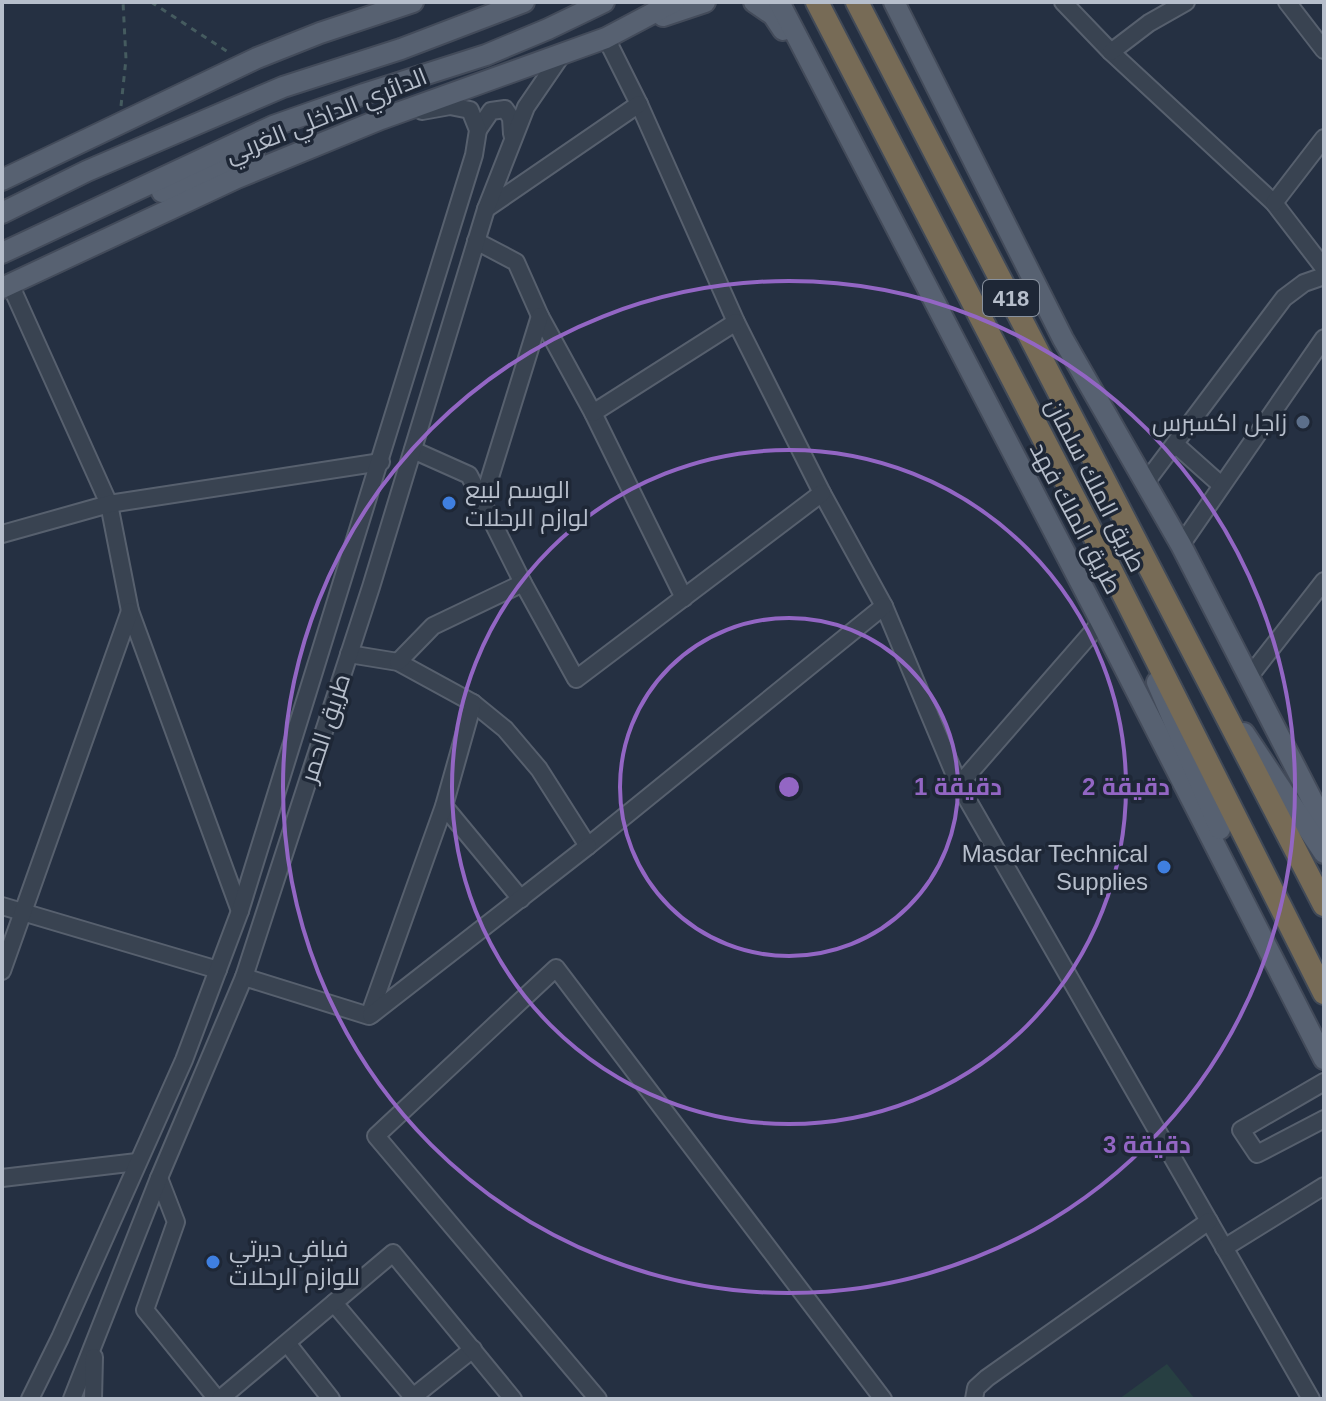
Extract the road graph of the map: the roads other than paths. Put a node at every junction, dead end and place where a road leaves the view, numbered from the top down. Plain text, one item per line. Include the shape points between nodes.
1 (413, 2) edge
2 (524, 2) edge
3 (604, 2) edge
4 (674, 2) edge
5 (705, 2) edge
6 (754, 2) edge
7 (779, 2) edge
8 (793, 2) edge
9 (817, 2) edge
10 (857, 2) edge
11 (1063, 2) edge
12 (1186, 2) edge
13 (1287, 2) edge
14 (895, 3) edge
15 (614, 34) junction
16 (1324, 50) edge
17 (1111, 52) junction
18 (563, 53) junction
19 (639, 104) junction
20 (381, 119) junction
21 (478, 130) junction
22 (1324, 138) edge
23 (513, 140) junction
24 (849, 140) junction
25 (2, 180) edge
26 (1274, 203) junction
27 (486, 209) junction
28 (2, 213) edge
29 (476, 241) junction
30 (7, 251) edge
31 (1324, 268) edge
32 (1324, 276) edge
33 (6, 286) edge
34 (540, 316) junction
35 (736, 322) junction
36 (1324, 338) edge
37 (593, 413) junction
38 (1175, 444) junction
39 (413, 450) junction
40 (381, 462) junction
41 (1146, 482) junction
42 (1221, 485) junction
43 (822, 493) junction
44 (482, 503) junction
45 (109, 504) junction
46 (2, 534) edge
47 (1097, 542) junction
48 (1181, 545) junction
49 (1324, 581) edge
50 (523, 583) junction
51 (684, 598) junction
52 (884, 606) junction
53 (130, 611) junction
54 (1101, 622) junction
55 (349, 654) junction
56 (398, 662) junction
57 (1206, 675) junction
58 (1249, 677) junction
59 (473, 703) junction
60 (959, 785) junction
61 (444, 806) junction
62 (1324, 823) edge
63 (588, 846) junction
64 (1324, 853) edge
65 (521, 899) junction
66 (1324, 905) edge
67 (2, 906) edge
68 (240, 911) junction
69 (23, 912) junction
70 (218, 970) junction
71 (2, 971) edge
72 (244, 977) junction
73 (1324, 993) edge
74 (1300, 1014) junction
75 (369, 1016) junction
76 (1324, 1059) edge
77 (1324, 1082) edge
78 (1324, 1119) edge
79 (137, 1162) junction
80 (2, 1178) edge
81 (159, 1178) junction
82 (1324, 1186) edge
83 (1209, 1221) junction
84 (1224, 1248) junction
85 (334, 1303) junction
86 (287, 1343) junction
87 (94, 1344) junction
88 (473, 1349) junction
89 (413, 1398) edge
90 (30, 1399) edge
91 (72, 1399) edge
92 (93, 1399) edge
93 (218, 1399) edge
94 (331, 1399) edge
95 (513, 1399) edge
96 (598, 1399) edge
97 (883, 1399) edge
98 (974, 1399) edge
99 (1311, 1399) edge

1 - 25 main road via 246,63
2 - 28 main road via 283,87
3 - 30 main road via 486,55 273,126
4 - 15 main road, الدائري الداخلي الغربي
5 - 15 main road
6 - 24 main road via 773,15
7 - 24 main road, طريق الملك فهد
8 - 24 main road
9 - 47 highway, طريق الملك سلمان / 418
10 - 57 highway, طريق الملك سلمان / 418
11 - 17 street
12 - 17 street
13 - 16 street
14 - 41 main road via 1063,339
15 - 18 main road, الدائري الداخلي الغربي
15 - 19 street
17 - 26 street
18 - 20 main road, الدائري الداخلي الغربي
18 - 23 street, طريق الحمر via 526,107
19 - 27 street
19 - 35 street
20 - 21 street via 450,106 470,110
20 - 30 main road via 322,132
20 - 33 main road, الدائري الداخلي الغربي via 237,178
21 - 23 street via 491,111 505,109
21 - 40 street, طريق الحمر
22 - 26 street
23 - 27 street, طريق الحمر
24 - 54 main road, طريق الملك فهد
26 - 31 street
27 - 29 street, طريق الحمر
29 - 34 street via 516,262
29 - 39 street, طريق الحمر
32 - 38 street via 1284,298
33 - 45 street
34 - 37 street
34 - 44 street
35 - 37 street
35 - 43 street
36 - 42 street
37 - 51 street
38 - 41 street
38 - 42 street
39 - 44 street via 469,475
39 - 55 street, طريق الحمر
40 - 45 street
40 - 68 street, طريق الحمر
41 - 48 main road
42 - 48 street
43 - 51 street
43 - 52 street
44 - 50 street
45 - 46 street
45 - 53 street
47 - 73 highway, طريق الملك سلمان / 418
47 - 74 main road
48 - 58 main road
49 - 58 street
50 - 51 street via 576,679
50 - 56 street via 433,626
52 - 60 street
52 - 63 street
53 - 68 street
53 - 69 street
54 - 60 street
54 - 74 main road, طريق الملك فهد
55 - 56 street
55 - 72 street, طريق الحمر
56 - 59 street
57 - 64 main road
57 - 66 highway, طريق الملك سلمان / 418
58 - 62 main road
59 - 61 street
59 - 63 street via 505,729 539,769
60 - 83 street
61 - 65 street
61 - 75 street
63 - 65 street
65 - 75 street
67 - 69 street
68 - 70 street, طريق الحمر
69 - 70 street
69 - 71 street
70 - 79 street, طريق الحمر
72 - 75 street
72 - 81 street, طريق الحمر
74 - 76 main road, طريق الملك فهد
77 - 78 street via 1241,1130 1257,1154
79 - 80 street
79 - 90 street, طريق الحمر
81 - 87 street, طريق الحمر
81 - 93 street via 176,1222 145,1310
82 - 84 street
83 - 84 street
83 - 98 street via 987,1378 976,1388
84 - 99 street
85 - 86 street
85 - 88 street via 393,1253
85 - 89 street
86 - 93 street
86 - 94 street
87 - 91 street, طريق الحمر
87 - 92 street
88 - 89 street
88 - 95 street
96 - 97 street via 376,1136 556,968

